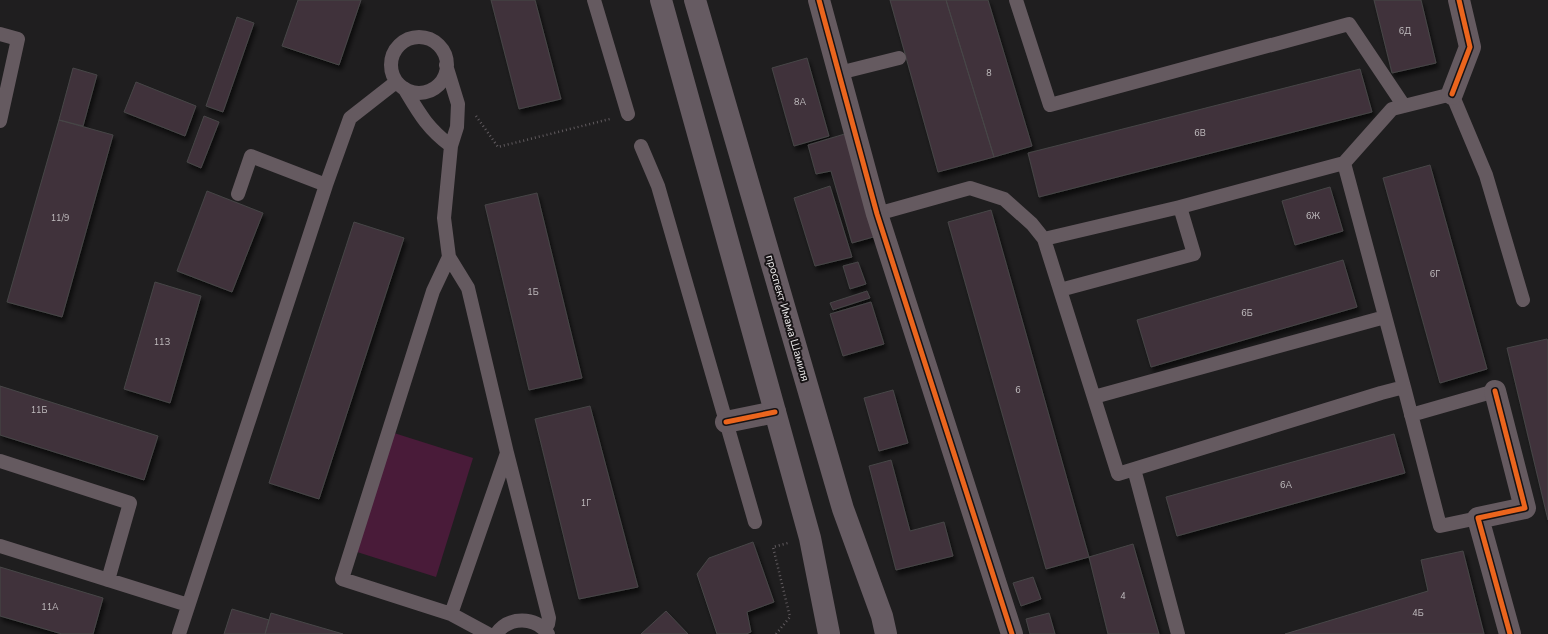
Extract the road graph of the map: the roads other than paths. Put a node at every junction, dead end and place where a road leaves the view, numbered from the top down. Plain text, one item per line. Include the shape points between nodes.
1 (594, 0) edge
2 (661, 0) edge
3 (695, 0) edge
4 (819, 0) edge
5 (1016, 0) edge
6 (1459, 0) edge
7 (0, 34) edge
8 (899, 58) dead end
9 (446, 66) junction
10 (839, 73) junction
11 (400, 85) junction
12 (1452, 94) junction
13 (1404, 106) junction
14 (628, 114) road end
15 (0, 121) edge
16 (450, 146) junction
17 (641, 146) dead end
18 (1344, 163) junction
19 (326, 185) junction
20 (238, 194) dead end
21 (1180, 207) junction
22 (877, 214) junction
23 (1044, 239) junction
24 (449, 256) junction
25 (1060, 290) junction
26 (1523, 300) dead end
27 (1385, 316) junction
28 (1404, 387) junction
29 (1495, 391) joint
30 (1094, 397) junction
31 (775, 412) junction
32 (1411, 415) junction
33 (726, 422) junction
34 (507, 453) junction
35 (0, 461) edge
36 (1134, 469) junction
37 (1478, 518) junction
38 (755, 522) dead end
39 (0, 546) edge
40 (108, 580) junction
41 (188, 605) junction
42 (451, 614) junction
43 (546, 632) edge
44 (179, 634) edge
45 (488, 634) edge
46 (496, 634) edge
47 (829, 634) edge
48 (886, 634) edge
49 (1012, 634) edge
50 (1178, 634) edge
51 (1510, 634) edge

1 - 14 lane
2 - 31 main road
3 - 48 main road, проспект Имама Шамиля via 843,509 882,616
4 - 10 street
5 - 13 lane via 1050,105 1349,24
6 - 12 street via 1470,47
7 - 15 lane via 18,39
8 - 10 lane
9 - 11 lane via 444,75 432,89 413,92
9 - 11 lane via 445,56 433,41 424,37 405,40 393,54 391,64 392,73
9 - 16 lane via 458,104 457,127
10 - 22 street
11 - 16 lane via 423,120
11 - 19 lane via 350,118
12 - 13 lane
12 - 26 lane via 1486,174
13 - 18 lane via 1392,109
16 - 24 lane via 444,218
17 - 33 lane via 658,186
18 - 21 lane
18 - 27 lane
19 - 20 lane via 251,156
19 - 41 lane
21 - 23 lane
21 - 25 lane via 1194,254
22 - 23 lane via 970,188 1004,199 1032,224
22 - 49 street
23 - 25 lane
24 - 34 lane via 468,288
24 - 42 lane via 433,291 342,579
25 - 30 lane
27 - 28 lane
27 - 30 lane
28 - 32 lane
28 - 36 lane
29 - 32 lane
29 - 37 street via 1525,508
30 - 36 lane via 1118,474
31 - 33 street
31 - 47 main road via 810,538
32 - 37 lane via 1440,526
33 - 38 lane
34 - 42 lane
34 - 43 lane via 549,618
35 - 40 lane via 130,503
36 - 50 lane
37 - 51 street
39 - 40 lane
40 - 41 lane
41 - 44 lane
42 - 45 lane
43 - 46 lane via 527,620 517,620 508,623

